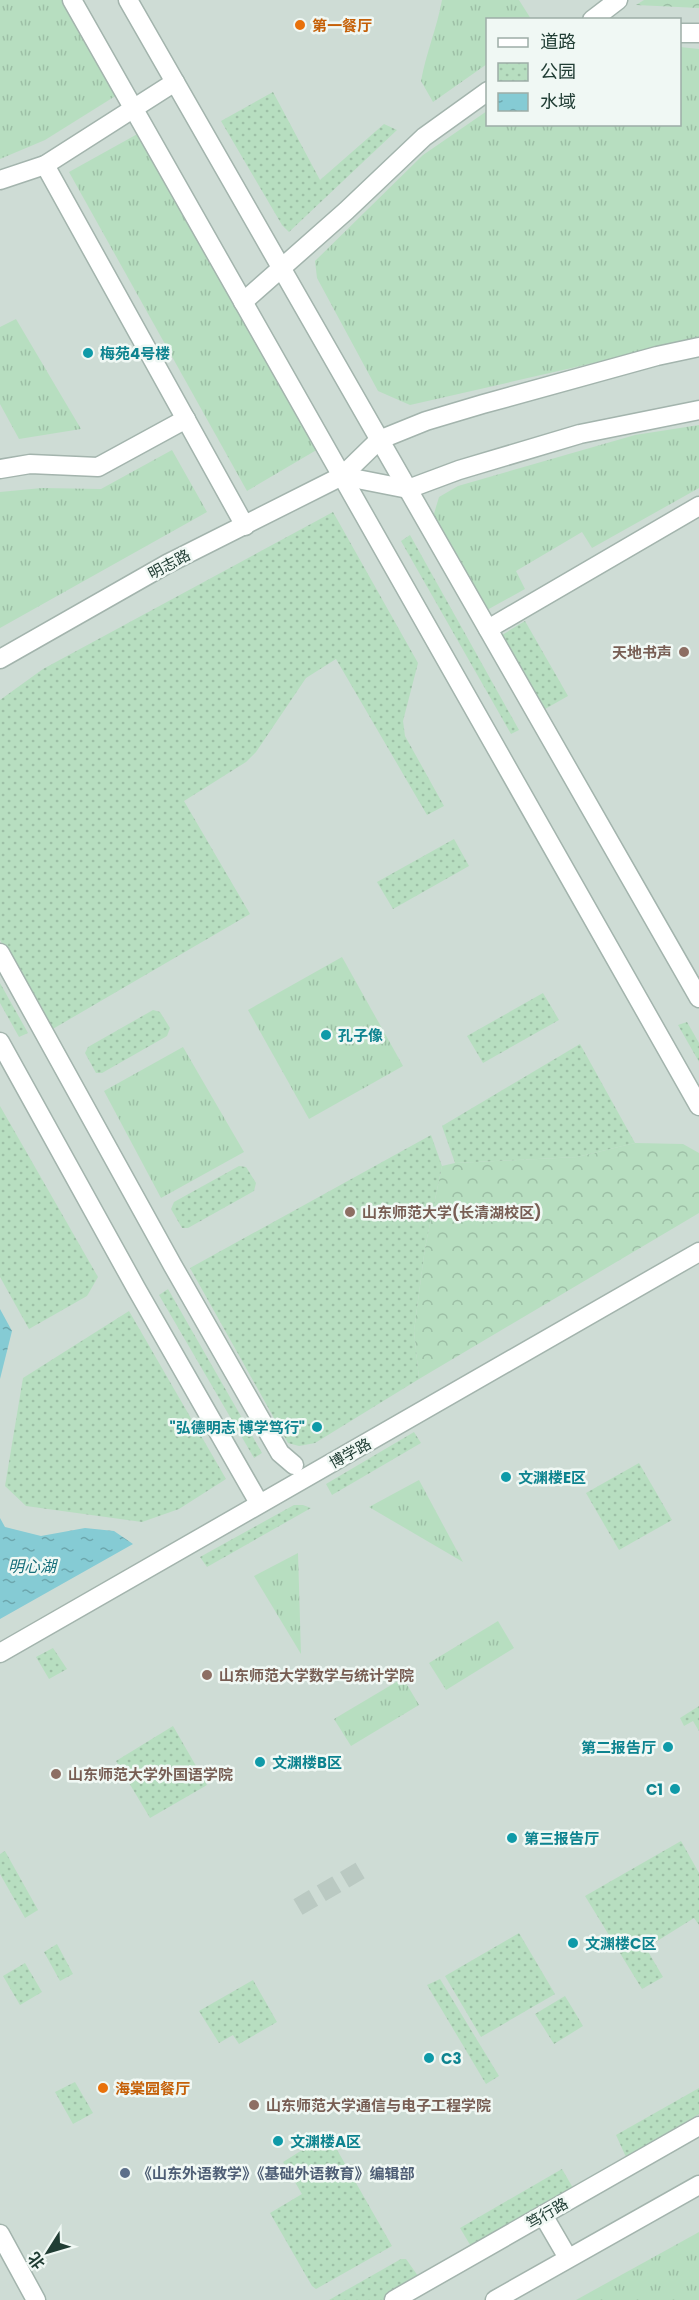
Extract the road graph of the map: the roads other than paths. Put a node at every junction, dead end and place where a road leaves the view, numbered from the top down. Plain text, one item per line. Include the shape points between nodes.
1 (72, 0) edge
2 (128, 0) edge
3 (618, 0) edge
4 (600, 18) edge
5 (681, 33) edge
6 (699, 33) edge
7 (175, 82) junction
8 (486, 92) edge
9 (133, 109) junction
10 (45, 165) junction
11 (0, 180) edge
12 (281, 269) junction
13 (243, 302) junction
14 (699, 347) edge
15 (699, 410) edge
16 (186, 419) junction
17 (380, 440) junction
18 (0, 469) edge
19 (342, 476) junction
20 (408, 489) junction
21 (699, 506) edge
22 (245, 525) junction
23 (488, 629) junction
24 (0, 659) edge
25 (0, 953) edge
26 (699, 998) edge
27 (0, 1042) edge
28 (699, 1106) edge
29 (699, 1252) edge
30 (294, 1465) dead end
31 (259, 1503) junction
32 (0, 1653) edge
33 (698, 2129) edge
34 (699, 2184) edge
35 (543, 2215) junction
36 (2, 2241) edge
37 (568, 2258) junction
38 (36, 2300) edge
39 (394, 2300) edge
40 (495, 2300) edge

1 - 9 street
2 - 7 street
3 - 4 street
5 - 6 street
7 - 9 street
7 - 12 street
8 - 12 street via 424,137
9 - 10 street
9 - 13 street
10 - 11 street
10 - 16 street
12 - 13 street
12 - 17 street
13 - 19 street
14 - 17 street via 509,396 426,421
15 - 20 street via 580,434
16 - 18 street via 98,467 30,464
16 - 22 street
17 - 19 street, 明志路
17 - 20 street
19 - 20 street
19 - 22 street, 明志路
19 - 28 street
20 - 23 street
21 - 23 street
22 - 24 street, 明志路 via 167,564
23 - 26 street
25 - 30 street via 280,1453
27 - 31 street
29 - 31 street, 博学路
31 - 32 street, 博学路
33 - 35 street, 笃行路
34 - 37 street
35 - 37 street
35 - 39 street, 笃行路
36 - 38 street
37 - 40 street

